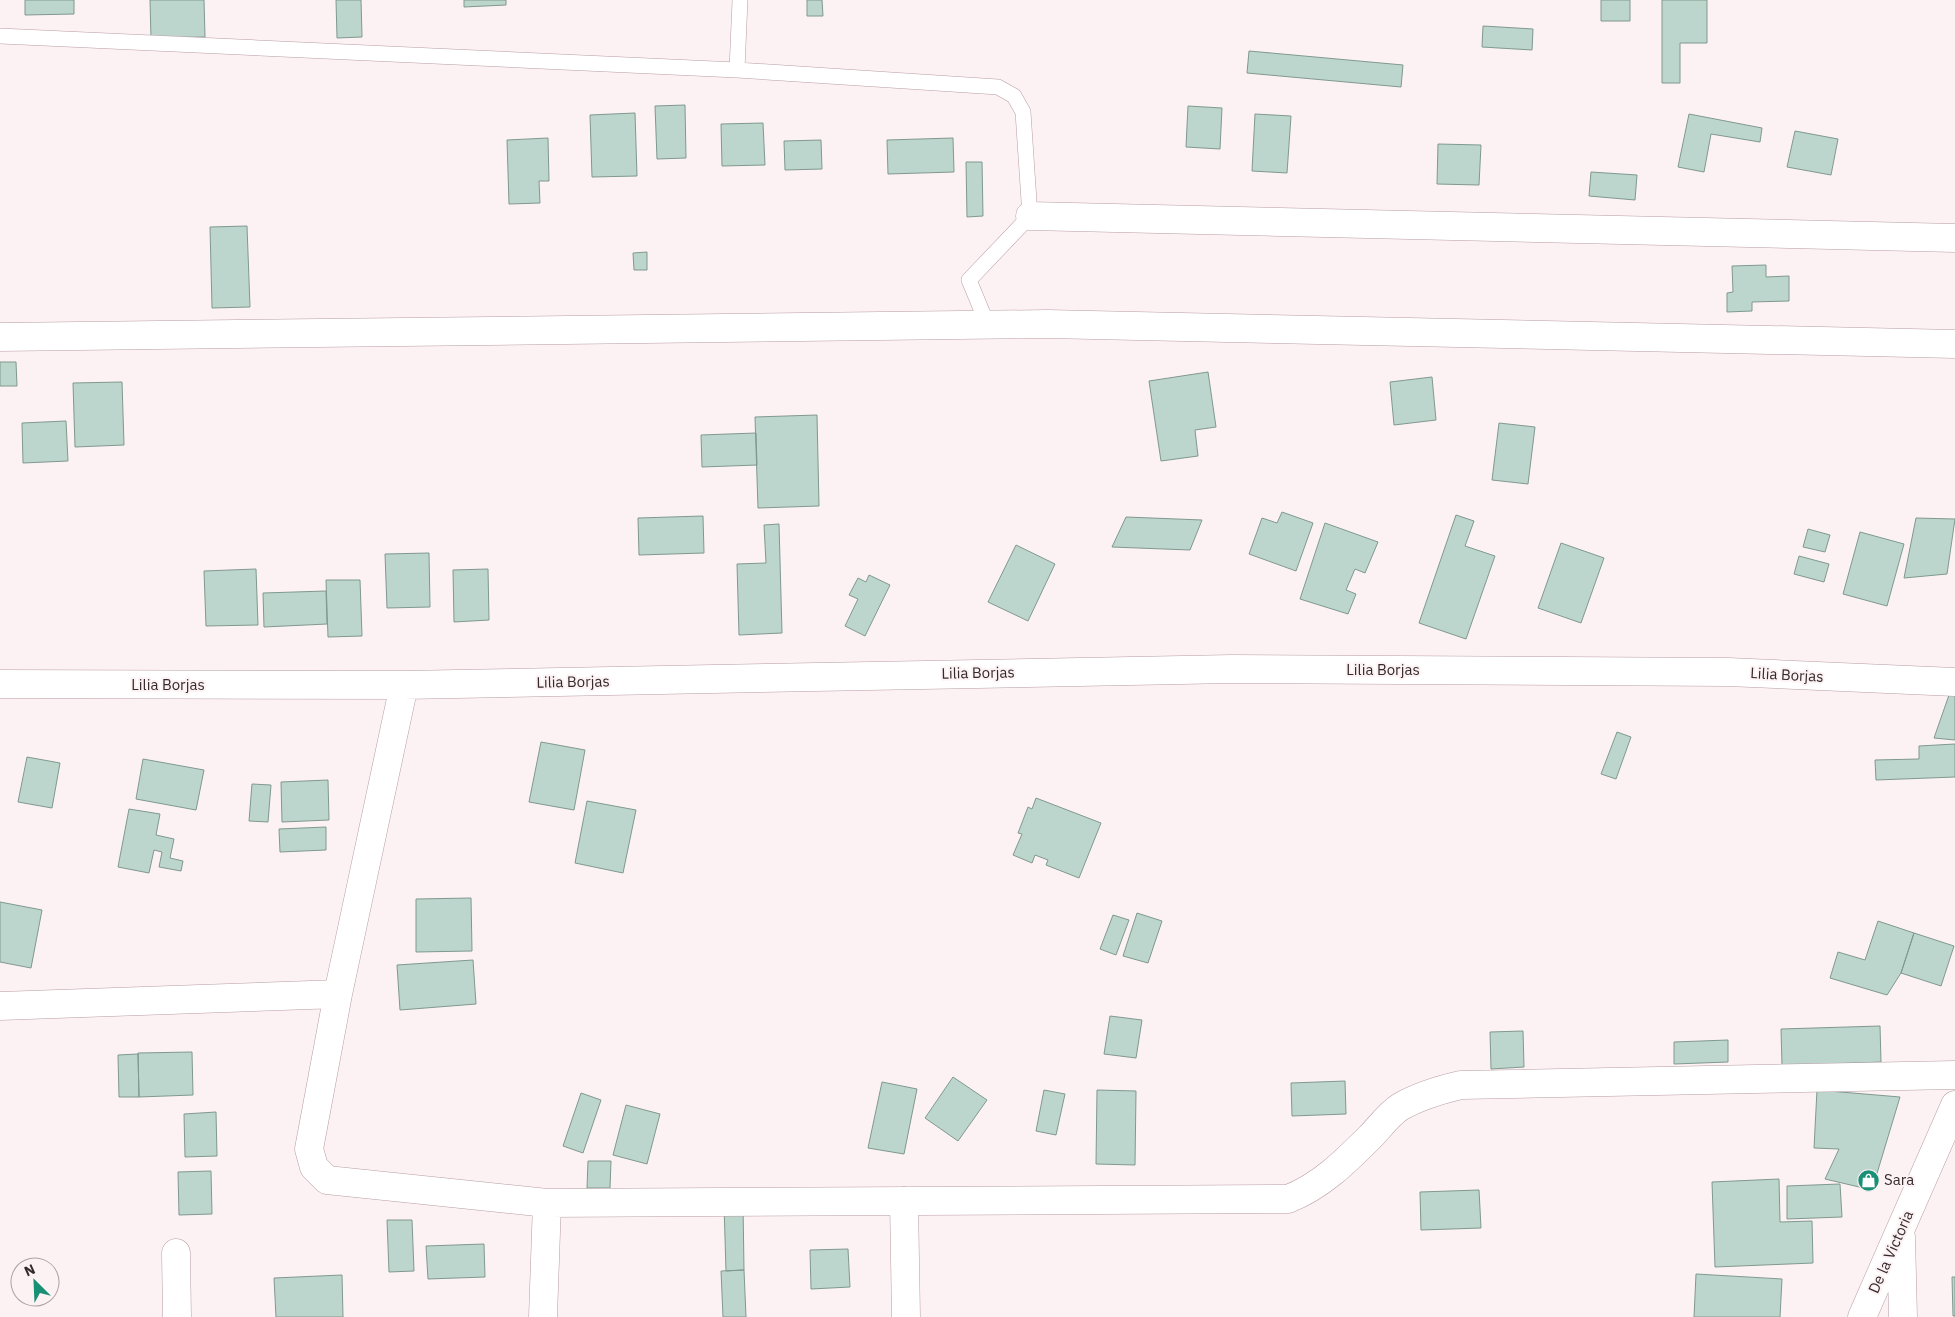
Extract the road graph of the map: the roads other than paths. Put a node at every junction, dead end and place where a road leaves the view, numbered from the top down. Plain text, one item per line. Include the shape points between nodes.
1 (740, 0) edge
2 (0, 36) edge
3 (737, 70) junction
4 (1030, 216) junction
5 (1955, 238) edge
6 (988, 326) junction
7 (0, 337) edge
8 (1955, 344) edge
9 (1955, 682) edge
10 (0, 684) edge
11 (404, 685) junction
12 (338, 994) junction
13 (0, 1006) edge
14 (1955, 1075) edge
15 (1955, 1105) edge
16 (904, 1200) junction
17 (547, 1203) junction
18 (1901, 1230) junction
19 (176, 1252) dead end
20 (177, 1317) edge
21 (542, 1317) edge
22 (906, 1317) edge
23 (1862, 1317) edge
24 (1903, 1317) edge

1 - 3 lane
2 - 3 lane
3 - 4 lane via 998,87 1014,96 1023,112
4 - 5 street
4 - 6 lane via 970,280
6 - 7 street
6 - 8 street via 1048,324
9 - 11 street, Lilia Borjas via 1728,672 1232,669
10 - 11 street, Lilia Borjas
11 - 12 street
12 - 13 street
12 - 17 street via 309,1149 314,1167 327,1180
14 - 16 street via 1461,1085 1430,1092 1399,1108 1323,1179 1308,1191 1288,1199
15 - 18 street, De la Victoria
16 - 17 street
16 - 22 street
17 - 21 street
18 - 23 street, De la Victoria
18 - 24 street
19 - 20 street

